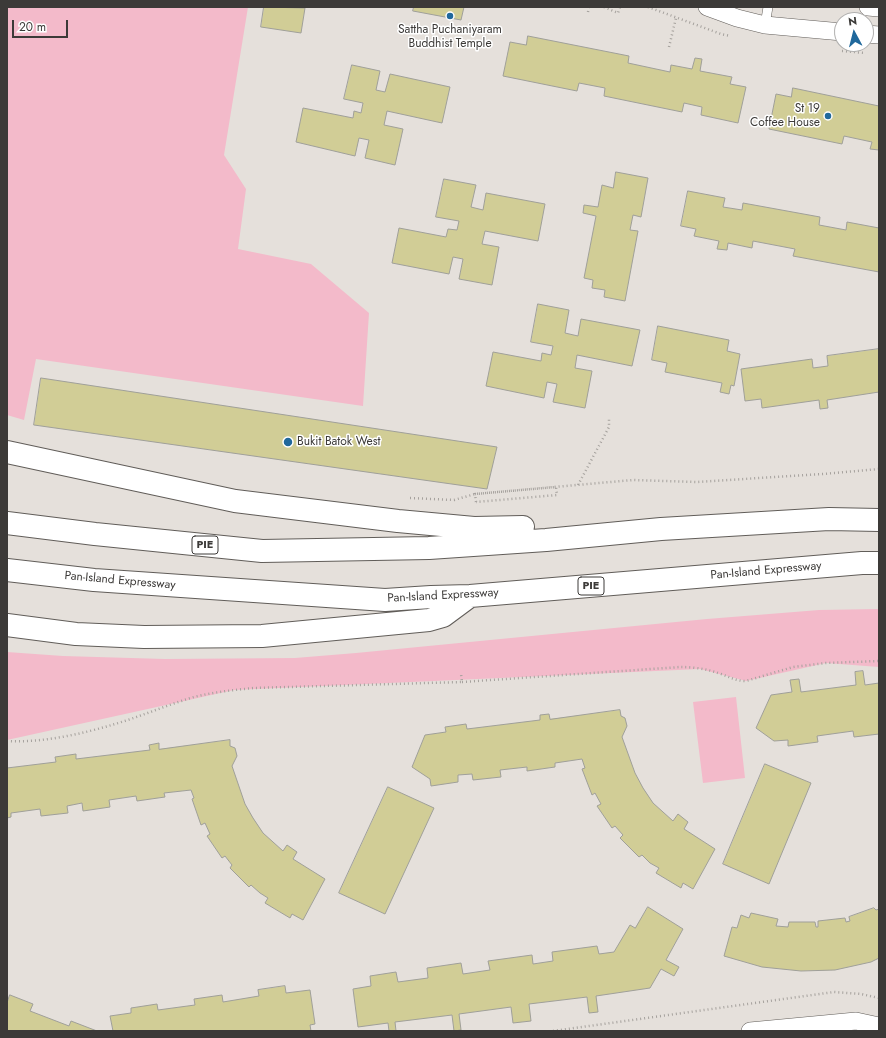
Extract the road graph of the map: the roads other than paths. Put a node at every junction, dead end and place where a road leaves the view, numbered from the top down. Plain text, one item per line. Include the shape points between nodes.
1 (707, 7) edge
2 (768, 7) edge
3 (868, 7) edge
4 (879, 8) edge
5 (765, 25) junction
6 (834, 31) edge
7 (7, 452) edge
8 (879, 520) edge
9 (7, 523) edge
10 (661, 529) junction
11 (879, 563) edge
12 (7, 570) edge
13 (470, 596) junction
14 (7, 625) edge
15 (879, 1026) edge
16 (781, 1030) edge
17 (750, 1031) edge

1 - 5 street
2 - 5 lane
3 - 4 street
5 - 6 street
7 - 10 highway via 235,501 391,520 474,528 626,522
8 - 10 highway, PIE via 829,519
9 - 10 highway, PIE via 262,551 429,548
11 - 13 highway, Pan-Island Expressway / PIE
12 - 13 highway, Pan-Island Expressway / PIE via 94,580 385,600
13 - 14 highway via 443,616 429,620 262,636 144,637 76,634
15 - 16 street via 856,1021
16 - 17 street

